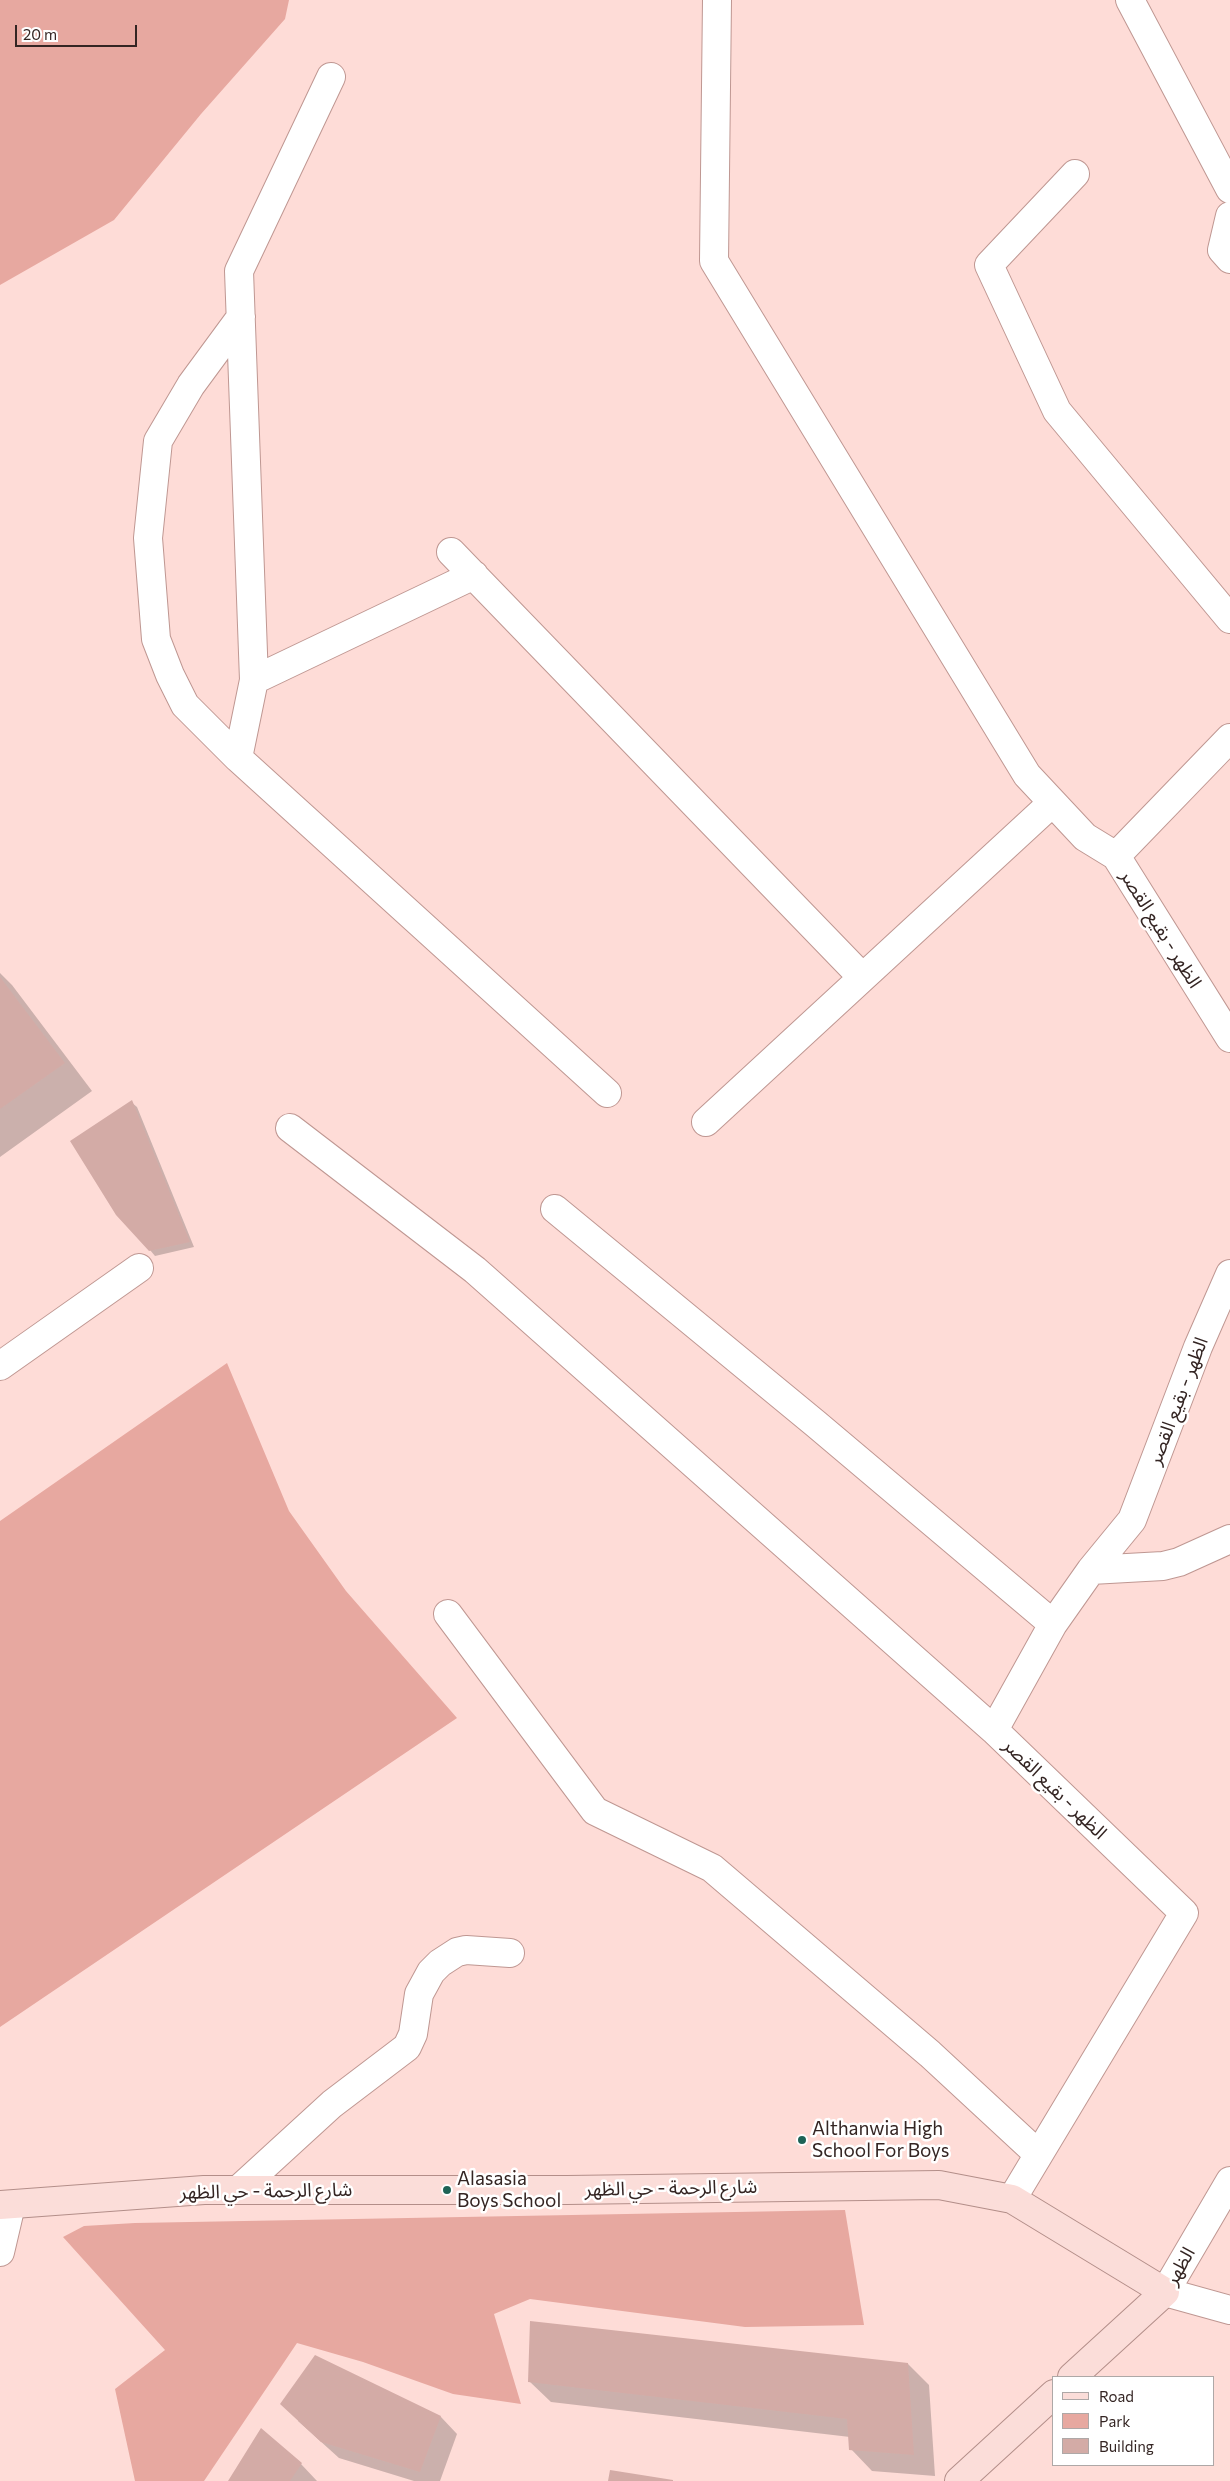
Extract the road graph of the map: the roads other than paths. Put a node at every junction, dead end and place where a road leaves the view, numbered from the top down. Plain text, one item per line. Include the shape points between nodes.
1 (717, 0) edge
2 (1130, 0) edge
3 (331, 77) dead end
4 (1075, 174) dead end
5 (1230, 189) edge
6 (1230, 216) edge
7 (1230, 259) edge
8 (241, 317) junction
9 (451, 552) dead end
10 (474, 575) junction
11 (1230, 619) edge
12 (254, 680) junction
13 (1230, 738) edge
14 (238, 758) junction
15 (1052, 803) junction
16 (1116, 856) junction
17 (862, 978) junction
18 (1230, 1038) edge
19 (607, 1092) dead end
20 (706, 1122) dead end
21 (290, 1128) dead end
22 (555, 1209) dead end
23 (139, 1268) dead end
24 (1230, 1274) edge
25 (0, 1366) edge
26 (1230, 1539) edge
27 (1091, 1570) junction
28 (448, 1614) dead end
29 (1053, 1624) junction
30 (994, 1730) junction
31 (510, 1953) dead end
32 (1038, 2154) junction
33 (1230, 2181) edge
34 (238, 2190) junction
35 (1012, 2199) junction
36 (6, 2205) edge
37 (0, 2252) edge
38 (1165, 2292) junction
39 (1230, 2310) edge
40 (1073, 2376) edge
41 (1052, 2396) edge
42 (959, 2481) edge

1 - 15 street via 714,261 1026,775
2 - 5 street
3 - 8 street via 239,271
4 - 11 street via 989,265 1057,411
6 - 7 street via 1222,250
8 - 12 street
8 - 14 street via 191,385 158,440 148,538 156,639 170,676 185,705
9 - 10 street
10 - 12 street
10 - 17 street
12 - 14 street
13 - 16 street, الظهر - بقيع القصر
14 - 19 street
15 - 16 street via 1085,837
15 - 17 street
16 - 18 street, الظهر - بقيع القصر
17 - 20 street
21 - 30 street via 475,1270
22 - 29 street
23 - 25 street
24 - 27 street, الظهر - بقيع القصر via 1198,1347 1132,1520
26 - 27 street via 1163,1566
27 - 29 street, الظهر - بقيع القصر
28 - 32 street via 595,1811 712,1868 930,2054
29 - 30 street, الظهر - بقيع القصر
30 - 32 street, الظهر - بقيع القصر via 1184,1912
31 - 34 street via 466,1950 440,1963 419,1994 413,2034 407,2047 332,2104
32 - 35 street, الظهر - بقيع القصر
33 - 38 street, الظهر
34 - 35 main road, شارع الرحمة - حي الظهر via 939,2185
34 - 36 main road, شارع الرحمة - حي الظهر
35 - 38 main road, شارع الرحمة - حي الظهر
36 - 37 street
38 - 39 street, الظهر
38 - 40 main road
41 - 42 main road

